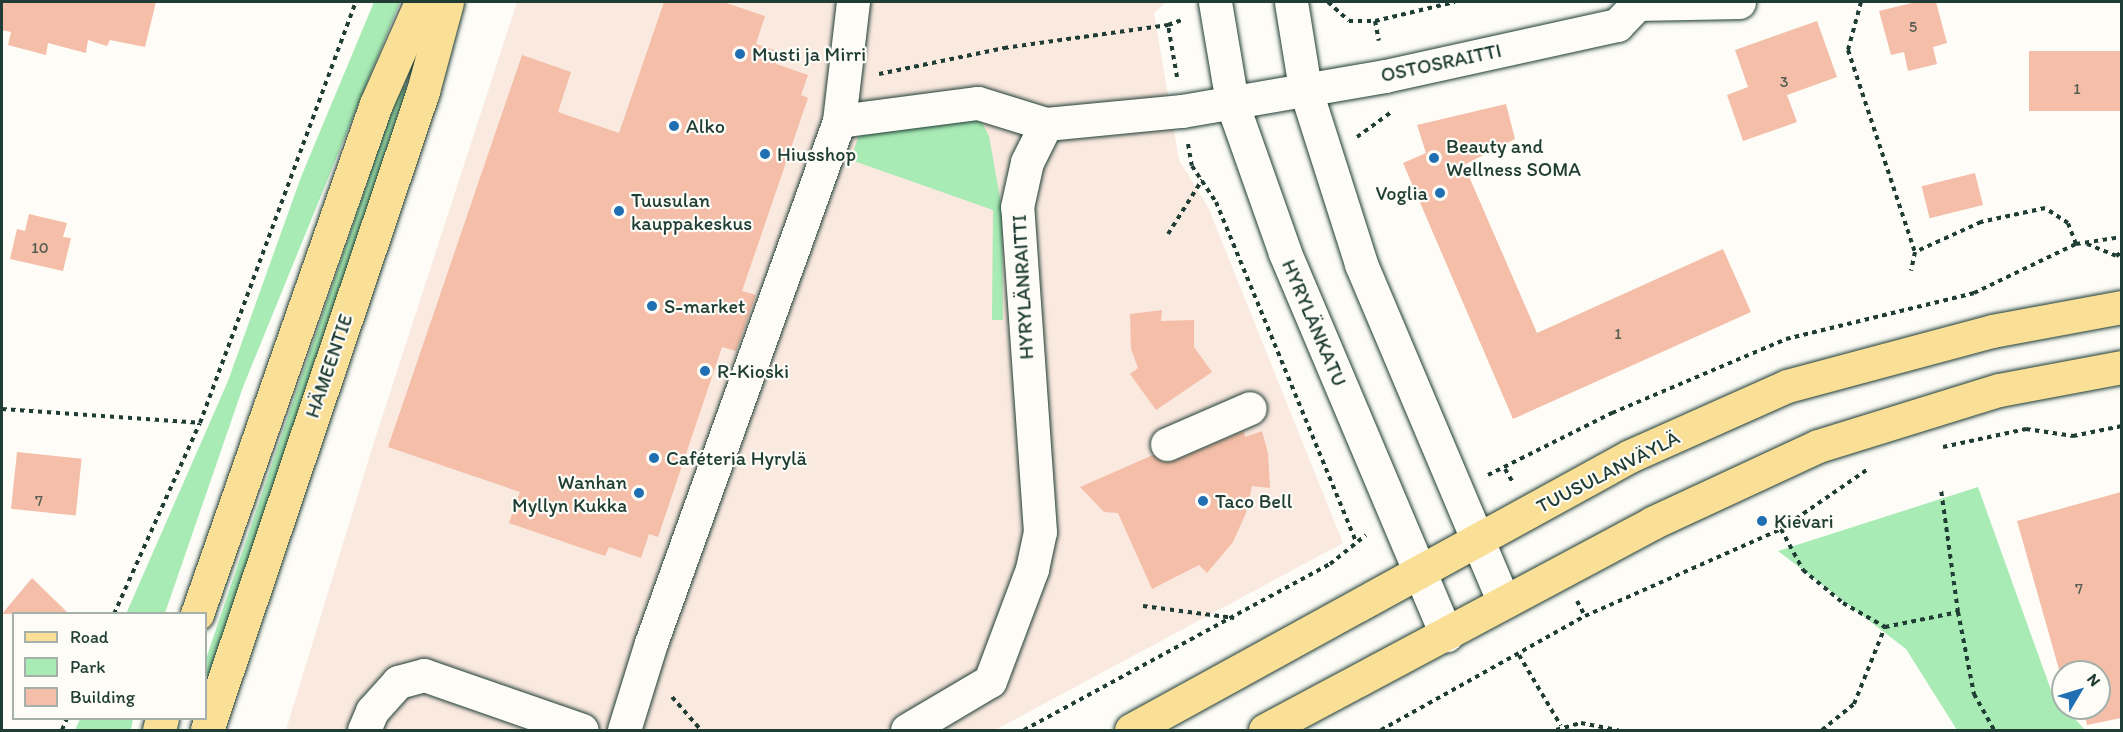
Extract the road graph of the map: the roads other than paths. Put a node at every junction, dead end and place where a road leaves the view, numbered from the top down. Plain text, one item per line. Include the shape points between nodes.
1 (421, 2) edge
2 (447, 2) edge
3 (853, 2) edge
4 (1215, 2) edge
5 (1291, 2) edge
6 (1739, 2) edge
7 (1639, 3) edge
8 (1305, 88) junction
9 (1232, 104) junction
10 (839, 121) junction
11 (1046, 124) junction
12 (2121, 307) edge
13 (2121, 367) edge
14 (1250, 408) dead end
15 (1167, 444) dead end
16 (1476, 540) junction
17 (1420, 573) junction
18 (1504, 602) junction
19 (198, 612) edge
20 (1446, 635) junction
21 (207, 730) edge
22 (364, 730) edge
23 (582, 730) edge
24 (624, 730) edge
25 (907, 730) edge
26 (1131, 730) edge
27 (1265, 730) edge

1 - 19 main road via 376,104
2 - 21 main road, HÄMEENTIE via 423,91
3 - 10 street
4 - 9 street, HYRYLÄNKATU
5 - 8 street
6 - 7 street
7 - 8 street, OSTOSRAITTI via 1617,25 1385,76
8 - 9 street, OSTOSRAITTI
8 - 16 street via 1361,264
9 - 11 street
9 - 17 street, HYRYLÄNKATU via 1285,253
10 - 11 street via 978,103
10 - 24 street
11 - 25 street, HYRYLÄNRAITTI via 1027,162 1017,207 1040,532 1032,569 990,681
12 - 16 main road, TUUSULANVÄYLÄ via 1992,331 1787,386 1630,456
13 - 18 main road via 1999,390 1818,446 1733,482
14 - 15 street
16 - 17 main road, TUUSULANVÄYLÄ
16 - 18 street
17 - 20 street, HYRYLÄNKATU
17 - 26 main road, TUUSULANVÄYLÄ
18 - 20 main road
20 - 27 main road
22 - 23 street via 372,711 398,682 424,675

